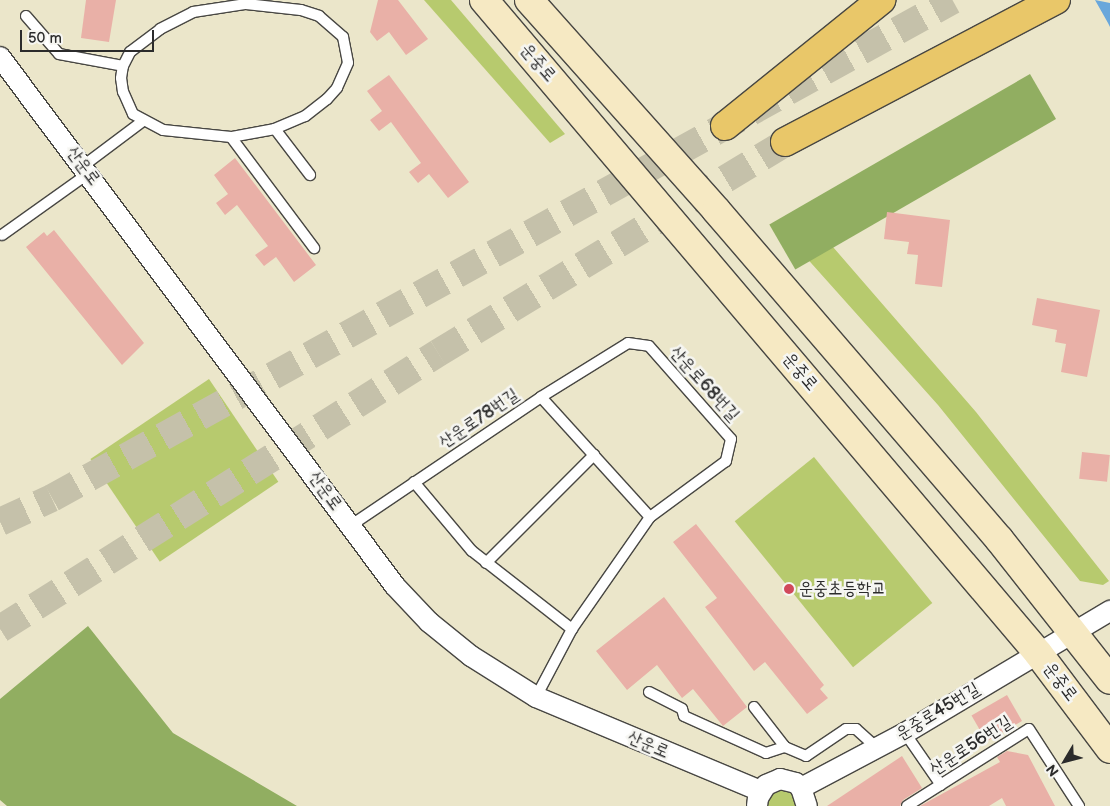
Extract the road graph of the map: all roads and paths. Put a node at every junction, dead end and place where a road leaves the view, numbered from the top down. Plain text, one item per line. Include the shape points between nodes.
1 (484, 0) edge
2 (529, 0) edge
3 (881, 0) edge
4 (1056, 0) edge
5 (247, 2) edge
6 (26, 16) dead end
7 (0, 57) edge
8 (123, 66) junction
9 (143, 121) junction
10 (725, 126) dead end
11 (275, 129) junction
12 (231, 138) junction
13 (785, 142) tunnel mouth
14 (86, 170) junction
15 (310, 175) dead end
16 (2, 235) dead end
17 (314, 248) dead end
18 (628, 343) joint
19 (541, 396) junction
20 (594, 456) junction
21 (414, 482) junction
22 (650, 517) junction
23 (350, 526) junction
24 (486, 563) junction
25 (1110, 611) edge
26 (572, 629) junction
27 (1073, 632) junction
28 (1038, 653) junction
29 (1110, 680) edge
30 (648, 692) dead end
31 (536, 697) junction
32 (754, 707) dead end
33 (905, 733) junction
34 (785, 746) junction
35 (877, 748) junction
36 (1110, 749) edge
37 (941, 785) junction
38 (804, 797) edge
39 (759, 799) edge
40 (907, 806) edge
41 (1079, 806) edge

1 - 28 main road, 운중로
2 - 27 main road, 운중로 via 774,277 999,539
3 - 10 highway
4 - 13 highway
5 - 8 lane via 208,7 176,19 143,40
5 - 11 lane via 319,16 344,37 348,50 343,76 327,99 305,116
6 - 8 lane via 51,49 59,54
7 - 14 street, 산운로
8 - 9 lane via 121,78 128,104
9 - 12 lane via 179,133
9 - 14 lane
11 - 12 lane
11 - 15 lane
12 - 17 lane
14 - 16 lane
14 - 23 street, 산운로
18 - 19 lane, 산운로78번길
18 - 22 lane, 산운로68번길 via 649,346 731,439 726,461
19 - 20 lane
19 - 21 lane, 산운로78번길
20 - 22 lane
20 - 24 lane
21 - 23 lane, 산운로78번길
21 - 24 lane
22 - 26 lane, 산운로68번길
23 - 31 street, 산운로 via 395,586 429,622 485,666
24 - 26 lane
25 - 27 street, 운중로45번길
26 - 31 lane, 산운로68번길
27 - 28 street, 운중로45번길
27 - 29 main road, 운중로
28 - 33 street, 운중로45번길
28 - 36 main road, 운중로
30 - 34 lane via 682,709 684,716 766,753
31 - 39 street, 산운로
32 - 34 lane
33 - 35 street, 운중로45번길
33 - 37 lane
34 - 35 lane via 806,756 846,729 856,729
35 - 38 street, 운중로45번길
37 - 40 lane, 산운로56번길
37 - 41 lane, 산운로56번길 via 1029,728
38 - 39 street via 780,779

